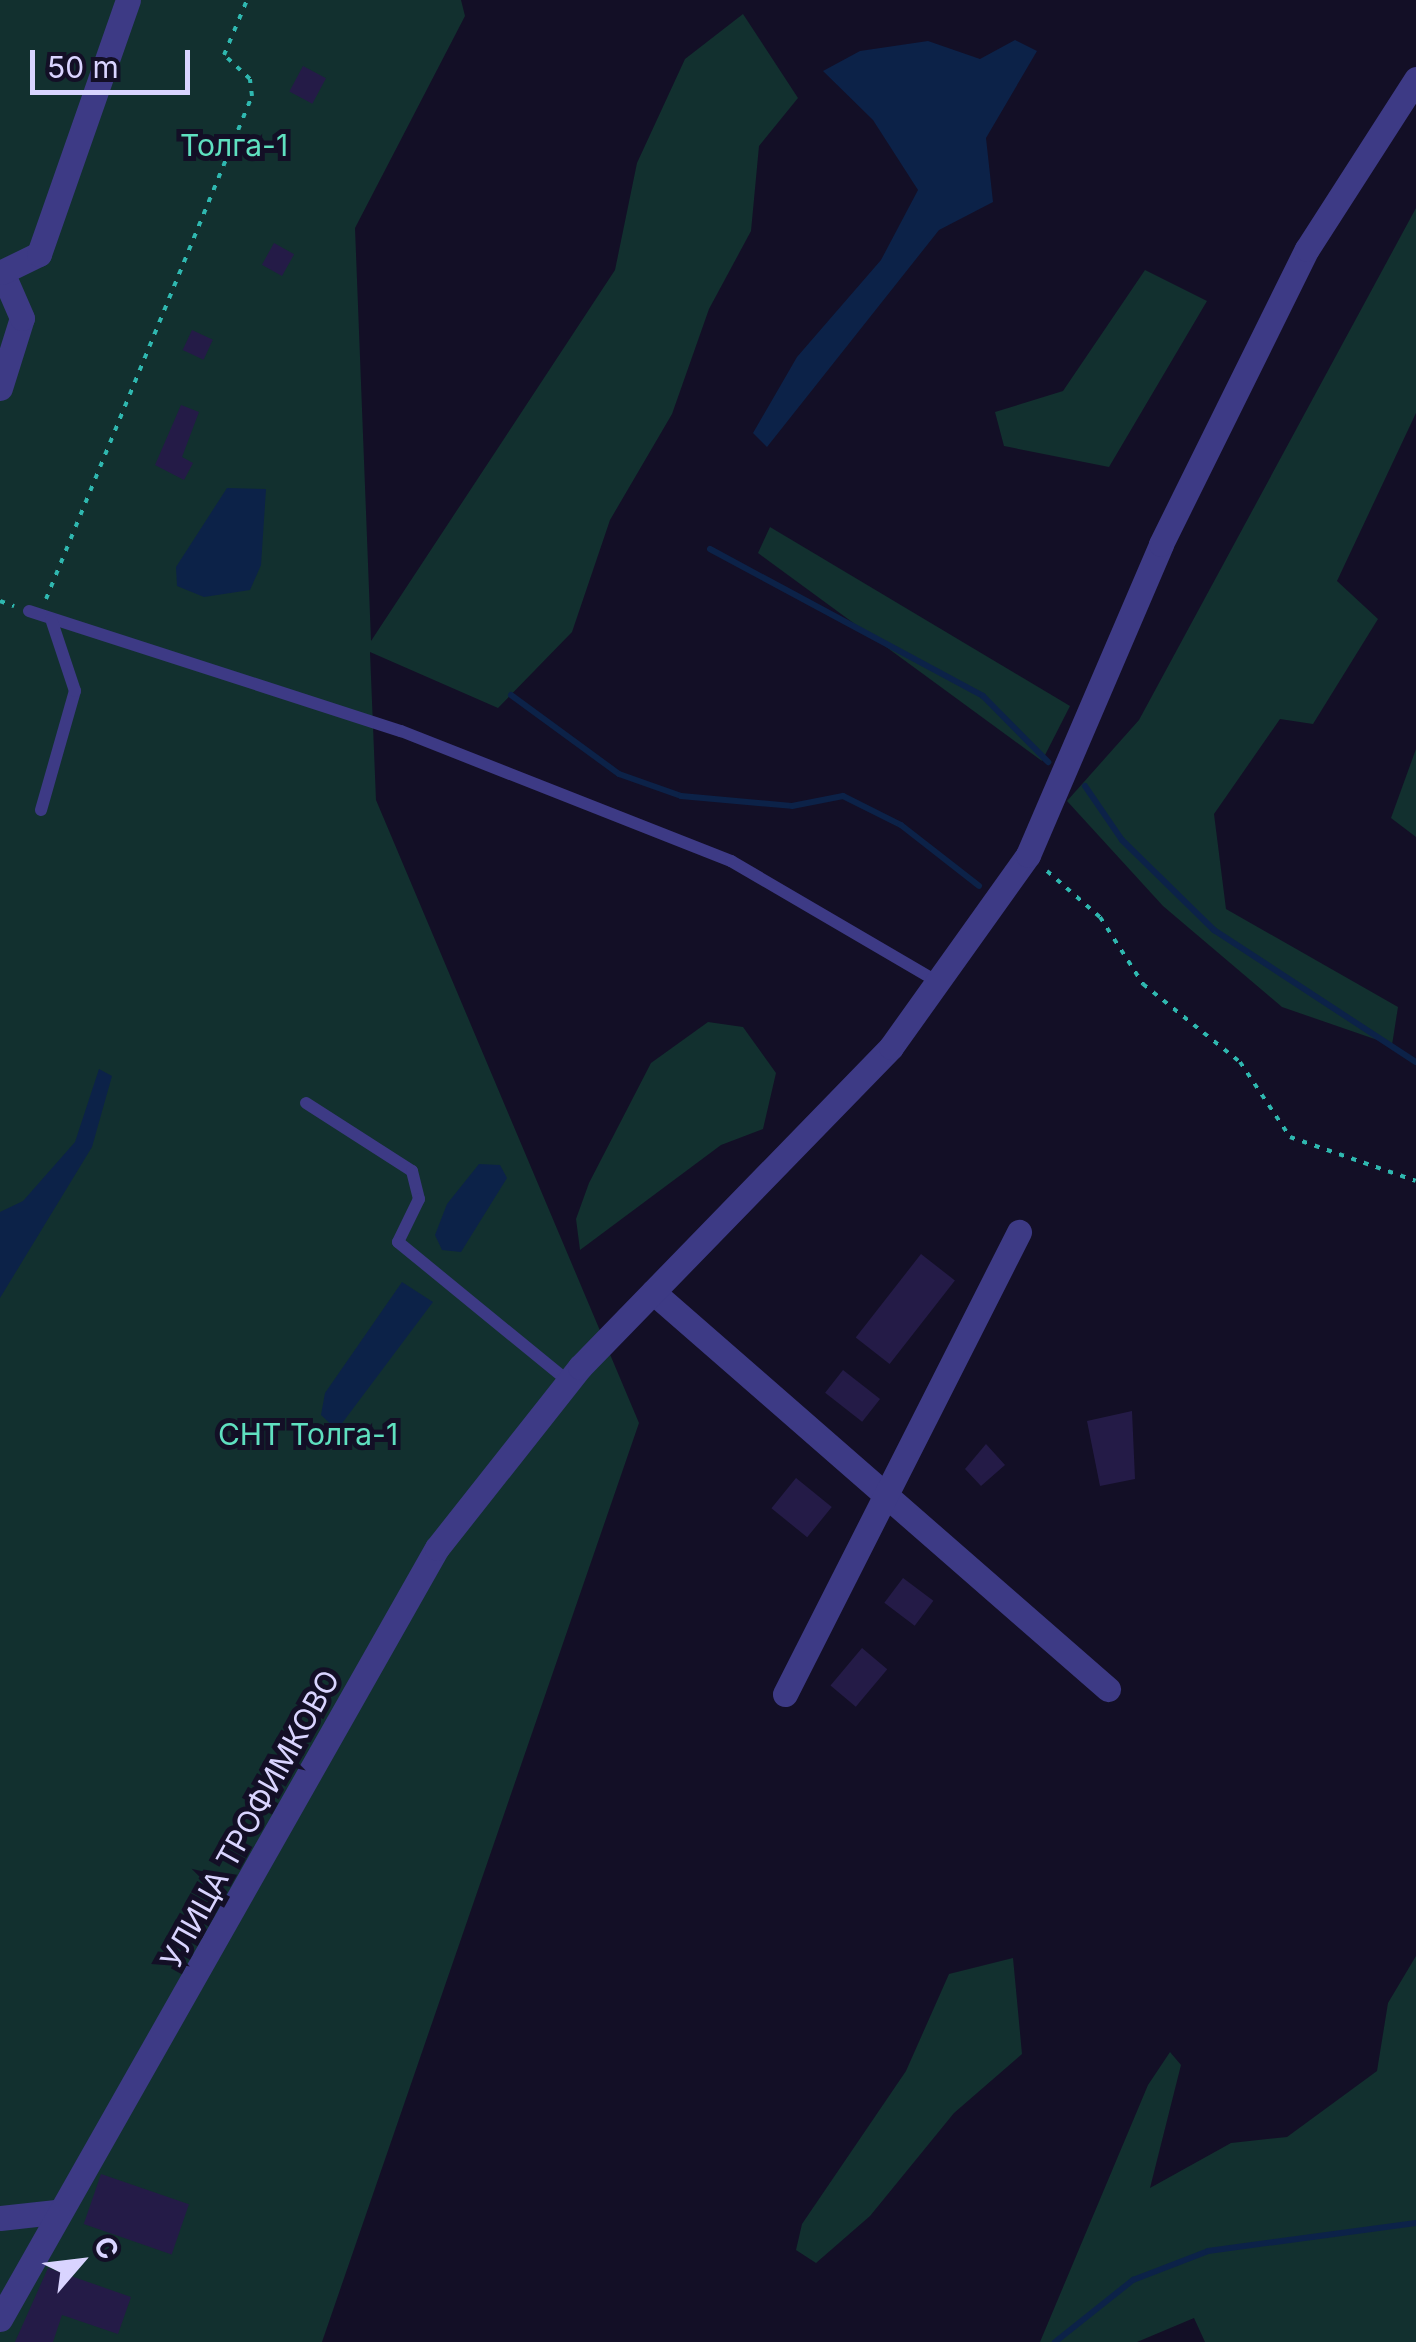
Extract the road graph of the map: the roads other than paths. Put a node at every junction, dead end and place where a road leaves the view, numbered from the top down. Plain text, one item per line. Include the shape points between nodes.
1 (128, 0) edge
2 (1416, 79) edge
3 (0, 388) edge
4 (41, 810) dead end
5 (935, 980) junction
6 (306, 1103) dead end
7 (1019, 1232) dead end
8 (653, 1292) junction
9 (575, 1374) junction
10 (887, 1496) junction
11 (1108, 1689) dead end
12 (785, 1694) dead end
13 (54, 2212) junction
14 (0, 2218) edge
15 (0, 2319) edge

1 - 3 street via 39,254 2,272 22,318
2 - 5 street, УЛИЦА ТРОФИМКОВО via 1307,249 1161,544 1028,855
4 - 5 lane via 75,691 40,614 401,731 731,861
5 - 8 street, УЛИЦА ТРОФИМКОВО via 891,1047
6 - 9 lane via 412,1171 419,1198 398,1242
7 - 10 street
8 - 9 street, УЛИЦА ТРОФИМКОВО
8 - 10 street
9 - 13 street, УЛИЦА ТРОФИМКОВО via 438,1548 173,2026
10 - 11 street
10 - 12 street
13 - 14 street
13 - 15 street, УЛИЦА ТРОФИМКОВО

